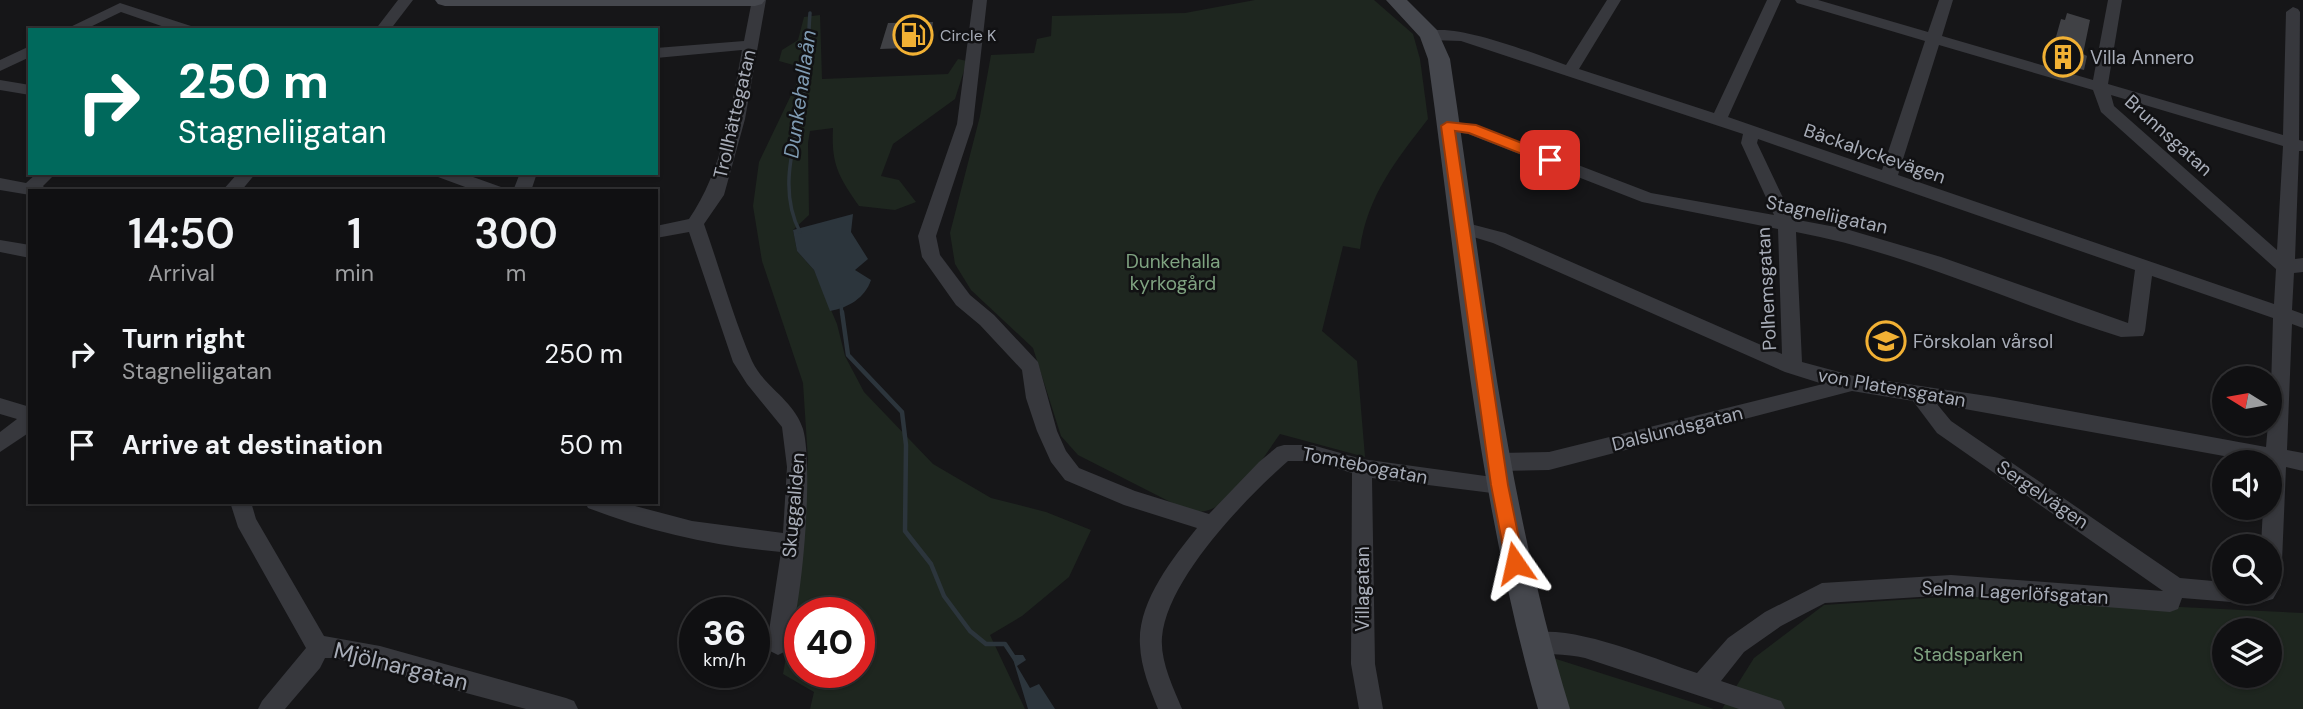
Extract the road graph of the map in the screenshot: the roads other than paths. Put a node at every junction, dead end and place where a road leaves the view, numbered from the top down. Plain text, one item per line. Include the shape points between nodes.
1 (406, 0) edge
2 (445, 0) edge
3 (757, 0) edge
4 (979, 0) edge
5 (1396, 0) edge
6 (1614, 0) edge
7 (1774, 0) edge
8 (1802, 0) edge
9 (1946, 0) edge
10 (2115, 0) edge
11 (2293, 12) dead end
12 (75, 28) edge
13 (183, 28) edge
14 (384, 28) edge
15 (1430, 36) junction
16 (1932, 38) junction
17 (749, 45) junction
18 (28, 52) edge
19 (658, 53) edge
20 (0, 66) edge
21 (1569, 72) junction
22 (0, 85) edge
23 (2100, 87) junction
24 (28, 90) edge
25 (1719, 120) junction
26 (1447, 126) junction
27 (1752, 133) junction
28 (2297, 144) edge
29 (46, 175) edge
30 (246, 175) edge
31 (450, 175) edge
32 (1888, 179) junction
33 (0, 184) edge
34 (28, 189) edge
35 (35, 189) edge
36 (232, 189) edge
37 (489, 189) edge
38 (695, 224) junction
39 (1787, 225) junction
40 (1463, 228) junction
41 (658, 232) edge
42 (0, 246) edge
43 (28, 252) edge
44 (2294, 266) edge
45 (2144, 268) junction
46 (2282, 314) junction
47 (2303, 321) edge
48 (1792, 367) junction
49 (1854, 384) junction
50 (1919, 393) junction
51 (0, 406) edge
52 (28, 414) edge
53 (28, 422) edge
54 (0, 444) edge
55 (2242, 450) edge
56 (2276, 450) edge
57 (2282, 457) edge
58 (2303, 462) edge
59 (1362, 468) junction
60 (1499, 474) junction
61 (241, 504) edge
62 (600, 504) edge
63 (1213, 524) junction
64 (791, 543) junction
65 (2175, 588) junction
66 (2212, 591) edge
67 (1534, 642) junction
68 (778, 644) dead end
69 (318, 647) junction
70 (1703, 684) junction
71 (270, 709) edge
72 (566, 709) edge
73 (1170, 709) edge
74 (1371, 709) edge
75 (1554, 709) edge
76 (1773, 709) edge

1 - 14 street
2 - 3 street
3 - 17 street, Trollhättegatan
4 - 63 street via 965,124 927,236 931,257 963,300 1031,367 1047,431 1072,474 1131,499
5 - 15 street
6 - 21 street
7 - 25 street
8 - 16 street
9 - 16 street
10 - 23 street, Brunnsgatan
11 - 28 street
12 - 13 street via 120,7
15 - 21 street, Bäckalyckevägen via 1462,36
15 - 26 street via 1439,59
16 - 23 street
16 - 32 street
17 - 19 street
17 - 38 street, Trollhättegatan via 723,169 715,195
18 - 20 street
21 - 25 street, Bäckalyckevägen
22 - 24 street
23 - 28 street
23 - 44 street, Brunnsgatan via 2112,115
25 - 27 street, Bäckalyckevägen
26 - 39 street, Stagneliigatan via 1471,129 1648,198
26 - 40 street
27 - 32 street, Bäckalyckevägen
27 - 39 street, Polhemsgatan via 1749,143
28 - 44 street
29 - 35 street
30 - 36 street
31 - 37 street
32 - 45 street, Bäckalyckevägen
33 - 34 street
38 - 41 street
38 - 64 street, Skuggaliden via 750,377 781,409 798,442
39 - 45 street, Stagneliigatan via 1846,235 1935,261 2121,330 2136,331
39 - 48 street, Polhemsgatan
40 - 48 street, von Platensgatan via 1499,238
40 - 60 street
42 - 43 street
44 - 46 street
45 - 46 street, Bäckalyckevägen
46 - 47 street, Bäckalyckevägen
46 - 56 street
48 - 49 street, von Platensgatan
49 - 50 street, von Platensgatan
49 - 60 street, Dalslundsgatan
50 - 55 street, von Platensgatan
50 - 65 street, Sergelvägen via 1944,427
51 - 52 street
53 - 54 street
57 - 58 street, von Platensgatan
59 - 60 street, Tomtebogatan
59 - 63 street, Tomtebogatan via 1312,453 1283,453
59 - 74 street, Villagatan via 1363,664
60 - 67 street
61 - 69 street
62 - 64 street via 653,524
63 - 73 street, Tomtebogatan via 1155,612 1153,653
64 - 68 street, Skuggaliden
65 - 66 street
65 - 70 street, Selma Lagerlöfsgatan via 2170,602 1951,585 1822,593 1736,645
67 - 70 street via 1585,647
67 - 75 street
69 - 71 street
69 - 72 street, Mjölnargatan via 380,657
70 - 76 street

